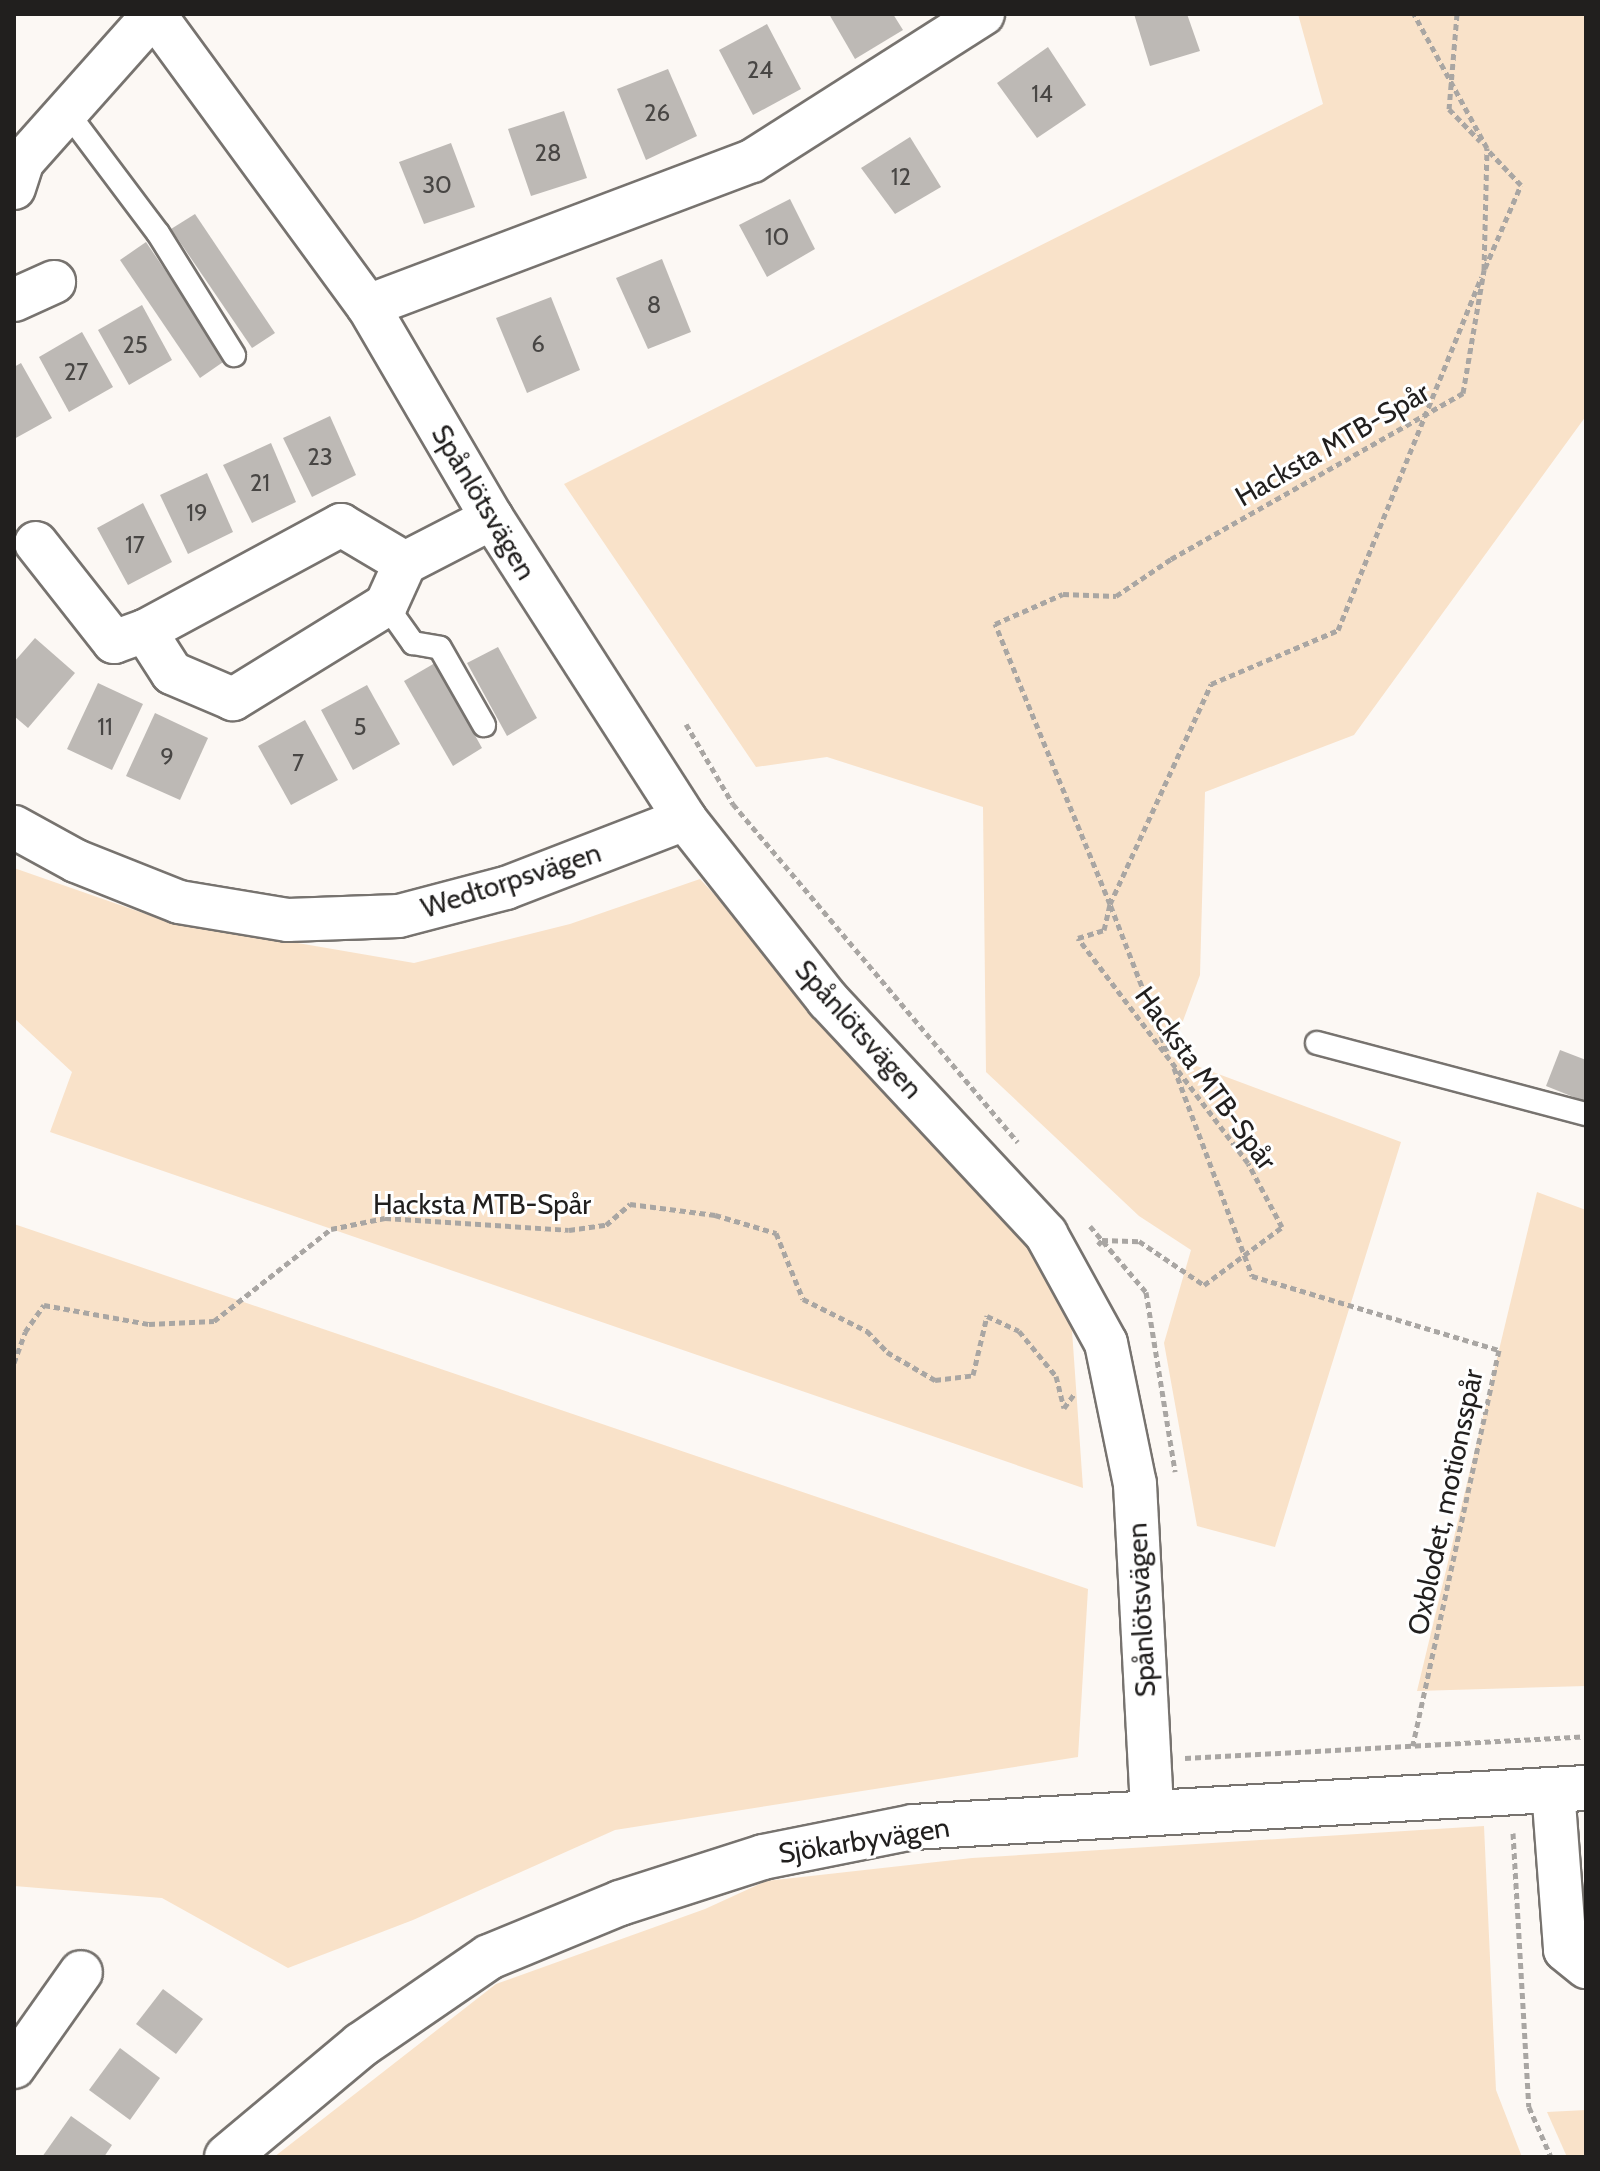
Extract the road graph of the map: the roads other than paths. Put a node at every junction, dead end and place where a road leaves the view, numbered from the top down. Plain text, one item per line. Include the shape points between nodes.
1 (154, 14) edge
2 (983, 14) edge
3 (67, 112) junction
4 (14, 188) edge
5 (54, 282) dead end
6 (14, 300) edge
7 (368, 306) junction
8 (234, 355) dead end
9 (492, 518) junction
10 (36, 543) dead end
11 (405, 563) junction
12 (386, 605) junction
13 (145, 631) junction
14 (484, 725) dead end
15 (685, 819) junction
16 (14, 827) edge
17 (1317, 1043) dead end
18 (1586, 1114) edge
19 (1570, 1788) edge
20 (1152, 1813) junction
21 (1586, 1967) edge
22 (81, 1972) dead end
23 (14, 2067) edge
24 (227, 2157) edge

1 - 3 street
1 - 7 street, Spånlötsvägen
2 - 7 street via 752,161
3 - 4 street via 23,161
3 - 8 lane via 158,233
5 - 6 street
7 - 9 street, Spånlötsvägen
9 - 11 street
9 - 15 street, Spånlötsvägen
10 - 13 street via 114,642
11 - 12 street
11 - 13 street via 341,525
12 - 13 street via 233,699 172,673
12 - 14 lane via 413,643 440,648
15 - 16 street, Wedtorpsvägen via 506,888 414,912 288,920 179,902 76,861
15 - 20 street, Spånlötsvägen via 828,1000 1046,1234 1106,1343 1135,1484
17 - 18 lane
19 - 20 street, Sjökarbyvägen
19 - 21 street via 1565,1950
20 - 24 street, Sjökarbyvägen via 913,1827 763,1857 620,1903 489,1957 361,2045
22 - 23 street

